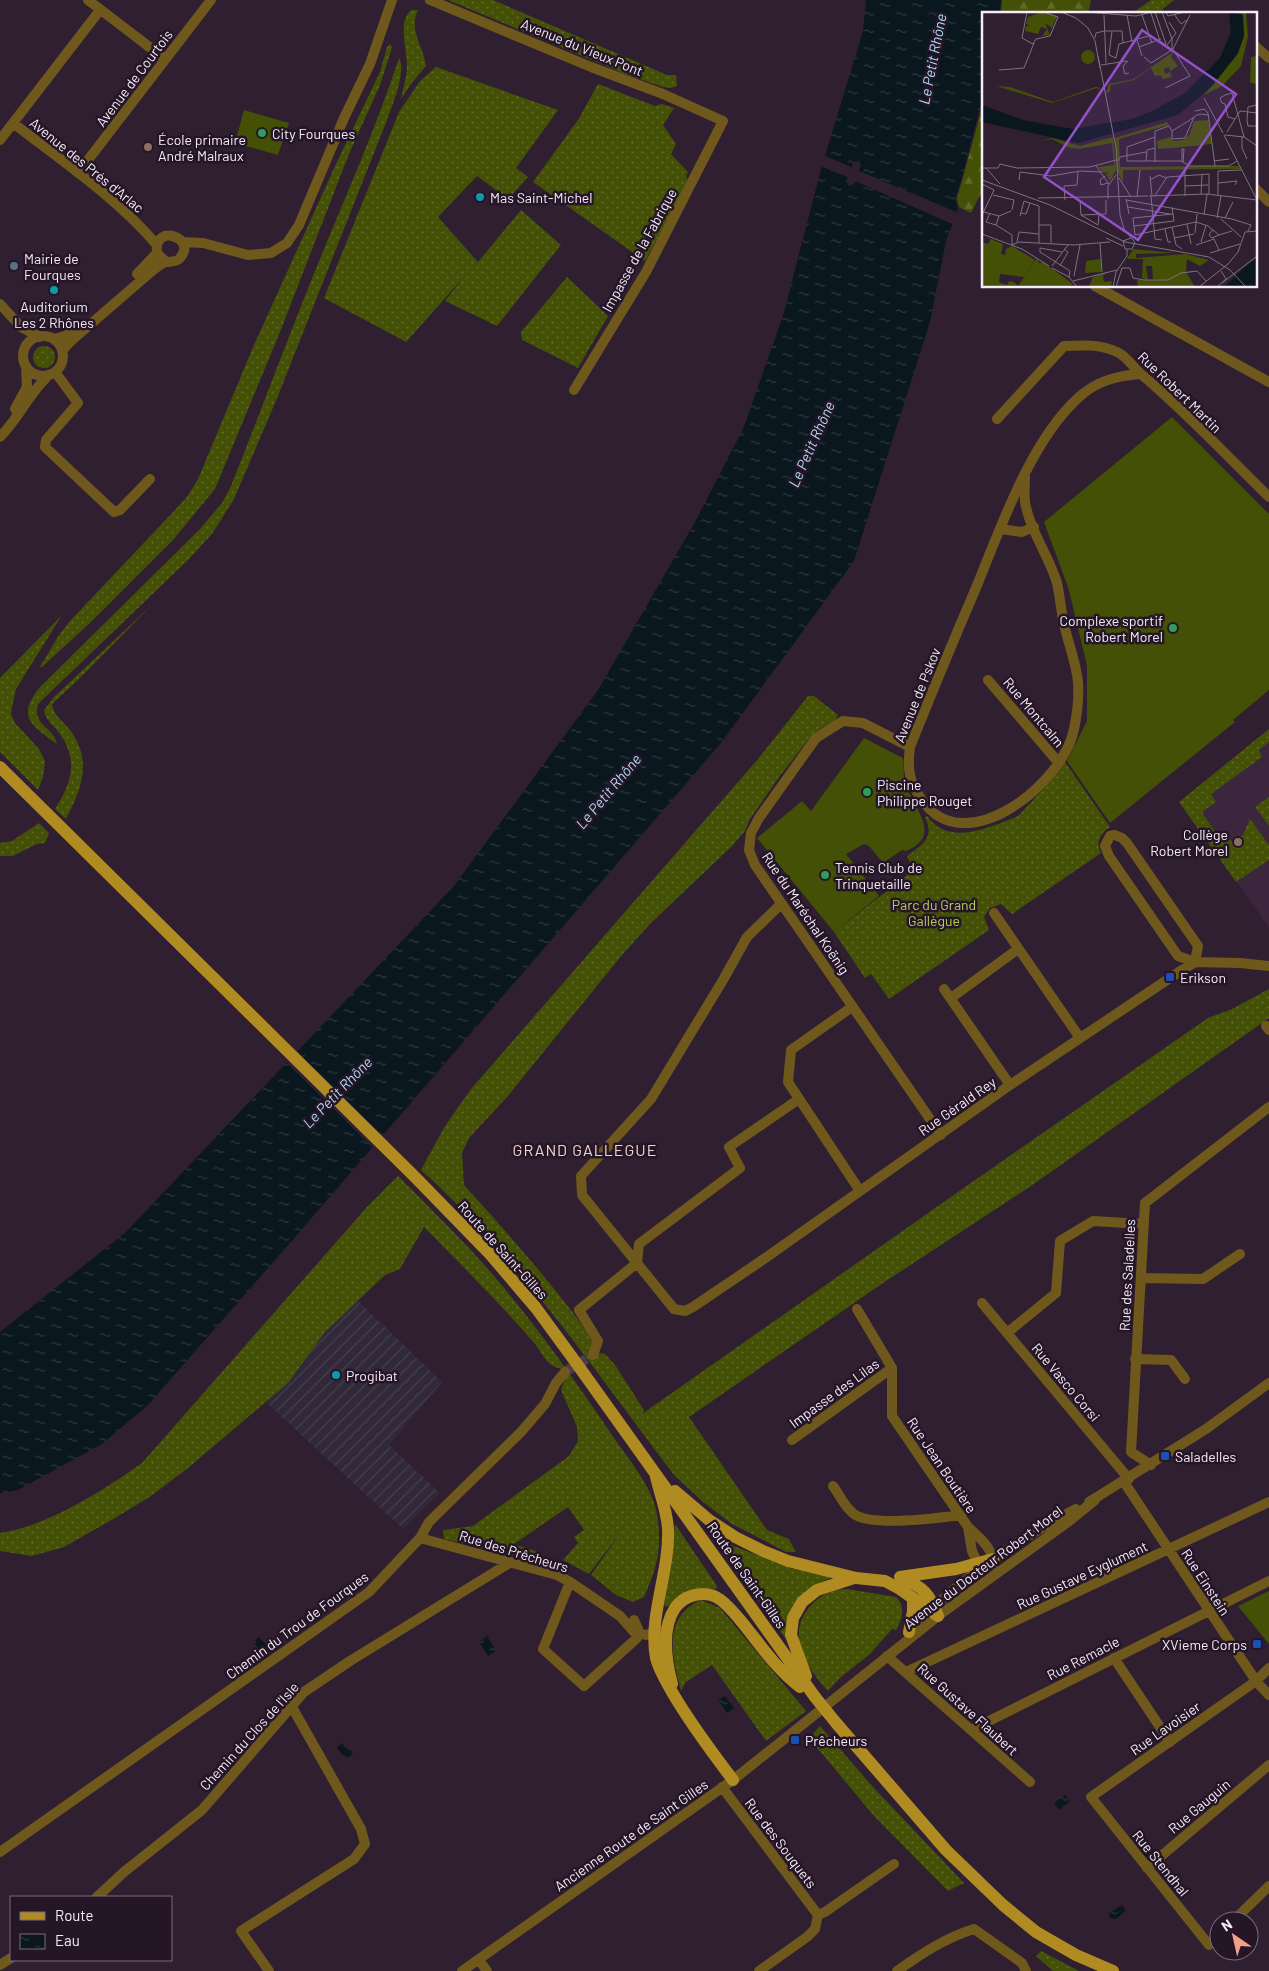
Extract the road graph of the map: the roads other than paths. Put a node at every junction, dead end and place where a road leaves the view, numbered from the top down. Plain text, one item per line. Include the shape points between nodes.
1 (88, 0) edge
2 (211, 0) edge
3 (399, 0) edge
4 (430, 0) edge
5 (391, 4) edge
6 (100, 10) junction
7 (1256, 47) edge
8 (1269, 58) edge
9 (165, 59) junction
10 (723, 121) joint
11 (13, 123) junction
12 (0, 140) edge
13 (78, 173) junction
14 (1256, 189) edge
15 (1269, 202) edge
16 (159, 245) junction
17 (183, 247) junction
18 (166, 262) junction
19 (1098, 288) edge
20 (0, 304) edge
21 (21, 327) junction
22 (40, 337) junction
23 (54, 339) junction
24 (25, 350) junction
25 (62, 351) junction
26 (26, 366) junction
27 (52, 374) junction
28 (1140, 374) junction
29 (1269, 382) edge
30 (574, 390) dead end
31 (997, 419) dead end
32 (0, 428) edge
33 (0, 437) edge
34 (1025, 476) junction
35 (150, 479) dead end
36 (1269, 497) edge
37 (1034, 527) junction
38 (1000, 530) junction
39 (988, 680) dead end
40 (910, 747) junction
41 (1058, 762) junction
42 (0, 767) edge
43 (781, 904) junction
44 (994, 913) dead end
45 (1018, 949) junction
46 (1195, 962) junction
47 (1269, 966) edge
48 (944, 989) dead end
49 (950, 998) junction
50 (852, 1006) junction
51 (1080, 1038) junction
52 (1010, 1086) junction
53 (799, 1099) junction
54 (1268, 1109) edge
55 (941, 1135) junction
56 (860, 1191) junction
57 (1143, 1224) junction
58 (1240, 1254) dead end
59 (636, 1263) junction
60 (1142, 1278) junction
61 (982, 1304) dead end
62 (857, 1309) dead end
63 (1007, 1333) junction
64 (593, 1355) dead end
65 (1135, 1359) junction
66 (892, 1368) junction
67 (565, 1372) tunnel mouth
68 (1185, 1379) dead end
69 (1269, 1382) edge
70 (792, 1440) dead end
71 (1131, 1452) junction
72 (1114, 1460) junction
73 (1151, 1465) junction
74 (658, 1474) junction
75 (1126, 1480) junction
76 (833, 1486) dead end
77 (1095, 1500) junction
78 (1269, 1502) edge
79 (961, 1515) junction
80 (968, 1527) junction
81 (420, 1538) junction
82 (1168, 1550) junction
83 (993, 1559) junction
84 (511, 1562) junction
85 (979, 1566) junction
86 (900, 1577) junction
87 (856, 1578) junction
88 (989, 1578) junction
89 (885, 1581) junction
90 (1269, 1581) edge
91 (570, 1582) junction
92 (913, 1599) junction
93 (934, 1611) junction
94 (1208, 1611) junction
95 (620, 1616) junction
96 (634, 1620) junction
97 (660, 1627) junction
98 (909, 1632) junction
99 (639, 1634) junction
100 (887, 1656) junction
101 (1114, 1658) junction
102 (1269, 1668) edge
103 (906, 1672) junction
104 (1256, 1682) junction
105 (1269, 1695) edge
106 (815, 1697) junction
107 (292, 1707) junction
108 (813, 1717) joint
109 (971, 1730) junction
110 (1170, 1742) junction
111 (1269, 1765) edge
112 (1030, 1782) dead end
113 (728, 1783) junction
114 (1091, 1798) joint
115 (0, 1852) edge
116 (894, 1864) dead end
117 (1147, 1868) junction
118 (1269, 1886) edge
119 (98, 1896) edge
120 (1244, 1911) edge
121 (818, 1915) junction
122 (1209, 1945) edge
123 (479, 1960) junction
124 (269, 1971) edge
125 (462, 1971) edge
126 (487, 1971) edge
127 (759, 1971) edge
128 (897, 1971) edge
129 (1026, 1971) edge
130 (1113, 1971) edge

1 - 6 street
2 - 9 street, Avenue de Courtois
3 - 5 street
4 - 10 street, Avenue du Vieux Pont
5 - 17 street via 370,64 299,225 287,243 271,253 248,255 203,243
6 - 9 street
6 - 11 street
7 - 8 street
9 - 13 street, Avenue de Courtois
10 - 30 street, Impasse de la Fabrique via 646,272
11 - 12 street
11 - 13 street, Avenue des Prés d'Arlac
13 - 16 street, Avenue des Prés d'Arlac
14 - 15 street
16 - 17 street via 170,235 175,236
16 - 18 street, Avenue des Prés d'Arlac
16 - 23 street via 148,265 75,329
17 - 18 street via 179,259
18 - 25 street
19 - 29 street
20 - 21 street
21 - 22 street
21 - 24 street via 26,341
22 - 23 street
22 - 24 street via 29,342
23 - 25 street
24 - 26 street
25 - 27 street via 61,365
26 - 27 street via 36,374
26 - 32 street via 27,387
27 - 33 street via 39,383
27 - 35 street via 78,403 46,440 45,447 114,512 120,510
28 - 31 street, Rue Robert Martin via 1125,356 1116,352 1097,346 1064,346
28 - 34 street, Avenue de Pskov via 1117,376 1079,397 1065,410 1043,442
28 - 36 street, Rue Robert Martin via 1169,398
34 - 37 street, Avenue de Pskov via 1025,503
34 - 38 street, Avenue de Pskov
37 - 38 street via 1022,532
37 - 41 street, Avenue de Pskov via 1057,583 1078,682 1074,730
38 - 40 street, Avenue de Pskov
39 - 41 street, Rue Montcalm
40 - 41 street, Avenue de Pskov via 908,763 912,787 928,810 940,818 970,824 1013,808 1038,788
40 - 43 street, Rue du Maréchal Koënig via 863,723 843,721 816,738 751,833 749,850 755,865
42 - 74 main road, Route de Saint-Gilles via 496,1261 536,1308
43 - 50 street, Rue du Maréchal Koënig
43 - 59 street via 746,937 651,1099 581,1176 582,1195
44 - 45 street
45 - 49 street
45 - 51 street
46 - 46 street via 1198,946 1126,842 1115,835 1110,836 1104,846 1109,856 1178,956
46 - 47 street
46 - 51 street, Rue Gérald Rey
48 - 49 street
49 - 52 street
50 - 53 street via 791,1050 788,1082
50 - 55 street, Rue du Maréchal Koënig
51 - 52 street, Rue Gérald Rey
52 - 55 street, Rue Gérald Rey
53 - 56 street
53 - 59 street via 729,1147 740,1168 639,1244
54 - 57 street, Rue des Saladelles via 1145,1203
55 - 56 street, Rue Gérald Rey
56 - 59 street, Rue Gérald Rey via 761,1262 685,1310 674,1309
57 - 60 street, Rue des Saladelles
57 - 63 street via 1093,1221 1060,1242 1056,1292
58 - 60 street via 1203,1279
59 - 64 street via 579,1310 598,1341
60 - 65 street, Rue des Saladelles
61 - 63 street, Rue Vasco Corsi
62 - 66 street
63 - 72 street, Rue Vasco Corsi
65 - 68 street via 1171,1360
65 - 71 street, Rue des Saladelles
66 - 70 street, Impasse des Lilas
66 - 79 street, Rue Jean Boutière via 892,1416
67 - 81 street, Chemin du Trou de Fourques via 533,1418 429,1522
69 - 73 street, Avenue du Docteur Robert Morel
71 - 72 street
71 - 73 street
72 - 75 street, Rue Vasco Corsi
73 - 75 street, Avenue du Docteur Robert Morel
74 - 87 main road via 709,1520 735,1537 788,1561
74 - 97 main road via 668,1530
74 - 106 main road, Route de Saint-Gilles
75 - 77 street, Avenue du Docteur Robert Morel
75 - 82 street, Rue Einstein
76 - 79 street via 854,1514 866,1519 905,1521
77 - 83 street, Avenue du Docteur Robert Morel
77 - 88 street, Avenue du Docteur Robert Morel
78 - 82 street, Rue Gustave Eyglument
79 - 80 street, Rue Jean Boutière
80 - 83 street, Rue Jean Boutière via 979,1537
80 - 85 street, Rue Jean Boutière via 972,1551
81 - 84 street, Rue des Prêcheurs
81 - 115 street, Chemin du Trou de Fourques via 369,1592
82 - 94 street, Rue Einstein
82 - 103 street, Rue Gustave Eyglument
83 - 85 main road
83 - 88 street
84 - 91 street, Rue des Prêcheurs
84 - 107 street, Chemin du Clos de l'Isle via 350,1661 304,1692
85 - 86 main road
85 - 88 street, Rue Jean Boutière
85 - 93 street, Avenue du Docteur Robert Morel
86 - 89 main road
86 - 93 main road via 926,1592
87 - 89 main road
87 - 106 main road via 817,1590 802,1602 793,1618 791,1635
88 - 93 street, Avenue du Docteur Robert Morel
89 - 92 main road
90 - 94 street, Rue Remacle
91 - 95 street, Rue des Prêcheurs
91 - 99 street via 543,1649 584,1686
92 - 93 main road
92 - 98 main road
93 - 98 street, Avenue du Docteur Robert Morel
93 - 100 street, Avenue du Docteur Robert Morel
94 - 101 street, Rue Remacle
94 - 104 street, Rue Einstein
95 - 96 street, Rue des Prêcheurs
95 - 99 street, Rue des Prêcheurs
96 - 97 street, Rue des Prêcheurs
96 - 99 street
97 - 99 street via 646,1635
97 - 106 main road via 685,1598 700,1594 716,1597 731,1609 798,1685
97 - 113 main road via 676,1698
98 - 100 street, Avenue du Docteur Robert Morel
100 - 103 street, Rue Gustave Flaubert
100 - 108 street, Avenue du Docteur Robert Morel
101 - 109 street, Rue Remacle
101 - 110 street
102 - 104 street, Rue Lavoisier
103 - 109 street, Rue Gustave Flaubert
104 - 105 street, Rue Einstein
104 - 110 street, Rue Lavoisier
106 - 130 main road, Route de Saint-Gilles, bridge via 946,1850 1003,1905 1036,1932
107 - 119 street, Chemin du Clos de l'Isle via 202,1810
107 - 124 street via 361,1829 365,1844 354,1860 242,1931
108 - 113 street, Ancienne Route de Saint Gilles
109 - 112 street, Rue Gustave Flaubert
110 - 114 street, Rue Lavoisier
111 - 117 street, Rue Gauguin
113 - 121 street, Rue des Souquets
113 - 123 street, Ancienne Route de Saint Gilles
114 - 117 street, Rue Stendhal
116 - 121 street
117 - 122 street, Rue Stendhal
118 - 120 street
121 - 127 street via 815,1929 807,1937
123 - 125 street, Ancienne Route de Saint Gilles
123 - 126 street
128 - 129 street via 922,1953 974,1929 1022,1963

